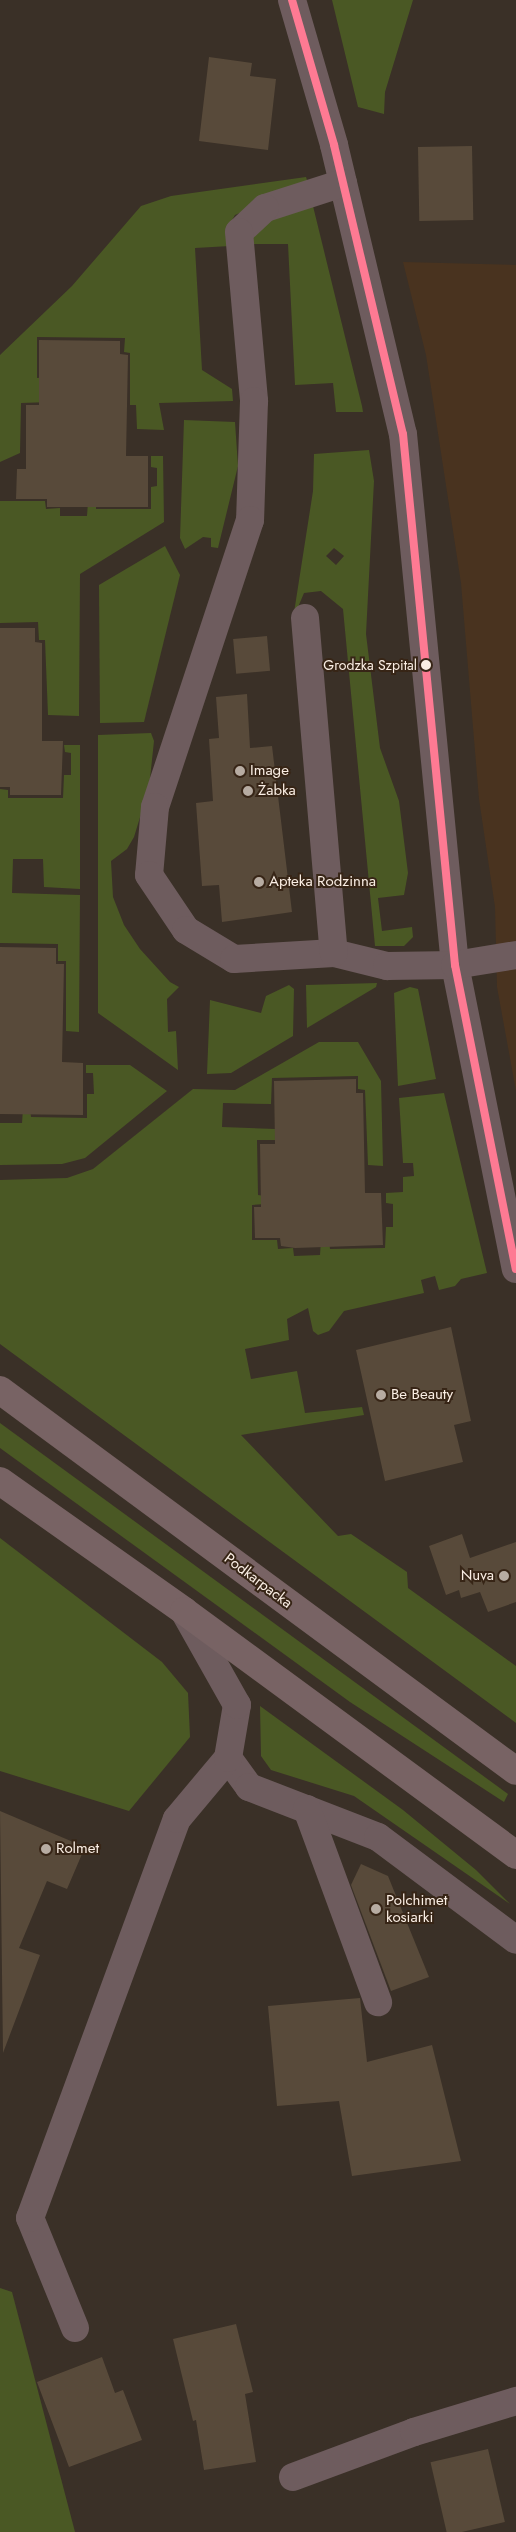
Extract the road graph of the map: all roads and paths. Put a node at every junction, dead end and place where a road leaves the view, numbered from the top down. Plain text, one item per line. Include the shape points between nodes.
1 (292, 0) edge
2 (343, 183) junction
3 (304, 618) dead end
4 (334, 953) junction
5 (516, 956) edge
6 (455, 965) junction
7 (516, 1269) edge
8 (0, 1390) edge
9 (0, 1481) edge
10 (184, 1611) junction
11 (228, 1758) junction
12 (516, 1771) edge
13 (307, 1810) junction
14 (516, 1855) edge
15 (516, 1940) edge
16 (378, 2002) dead end
17 (76, 2328) dead end
18 (516, 2401) edge
19 (293, 2477) dead end

1 - 2 street
2 - 4 street via 265,208 239,232 254,400 250,520 155,807 149,875 186,930 234,959
2 - 6 street via 403,434
3 - 4 street
4 - 6 street via 387,966
5 - 6 street
6 - 7 street
8 - 12 main road, Podkarpacka
9 - 10 main road
10 - 11 street via 237,1706
10 - 14 main road
11 - 13 street via 249,1787
11 - 17 street via 177,1819 30,2218
13 - 15 street via 378,1837
13 - 16 street
18 - 19 street via 414,2432

